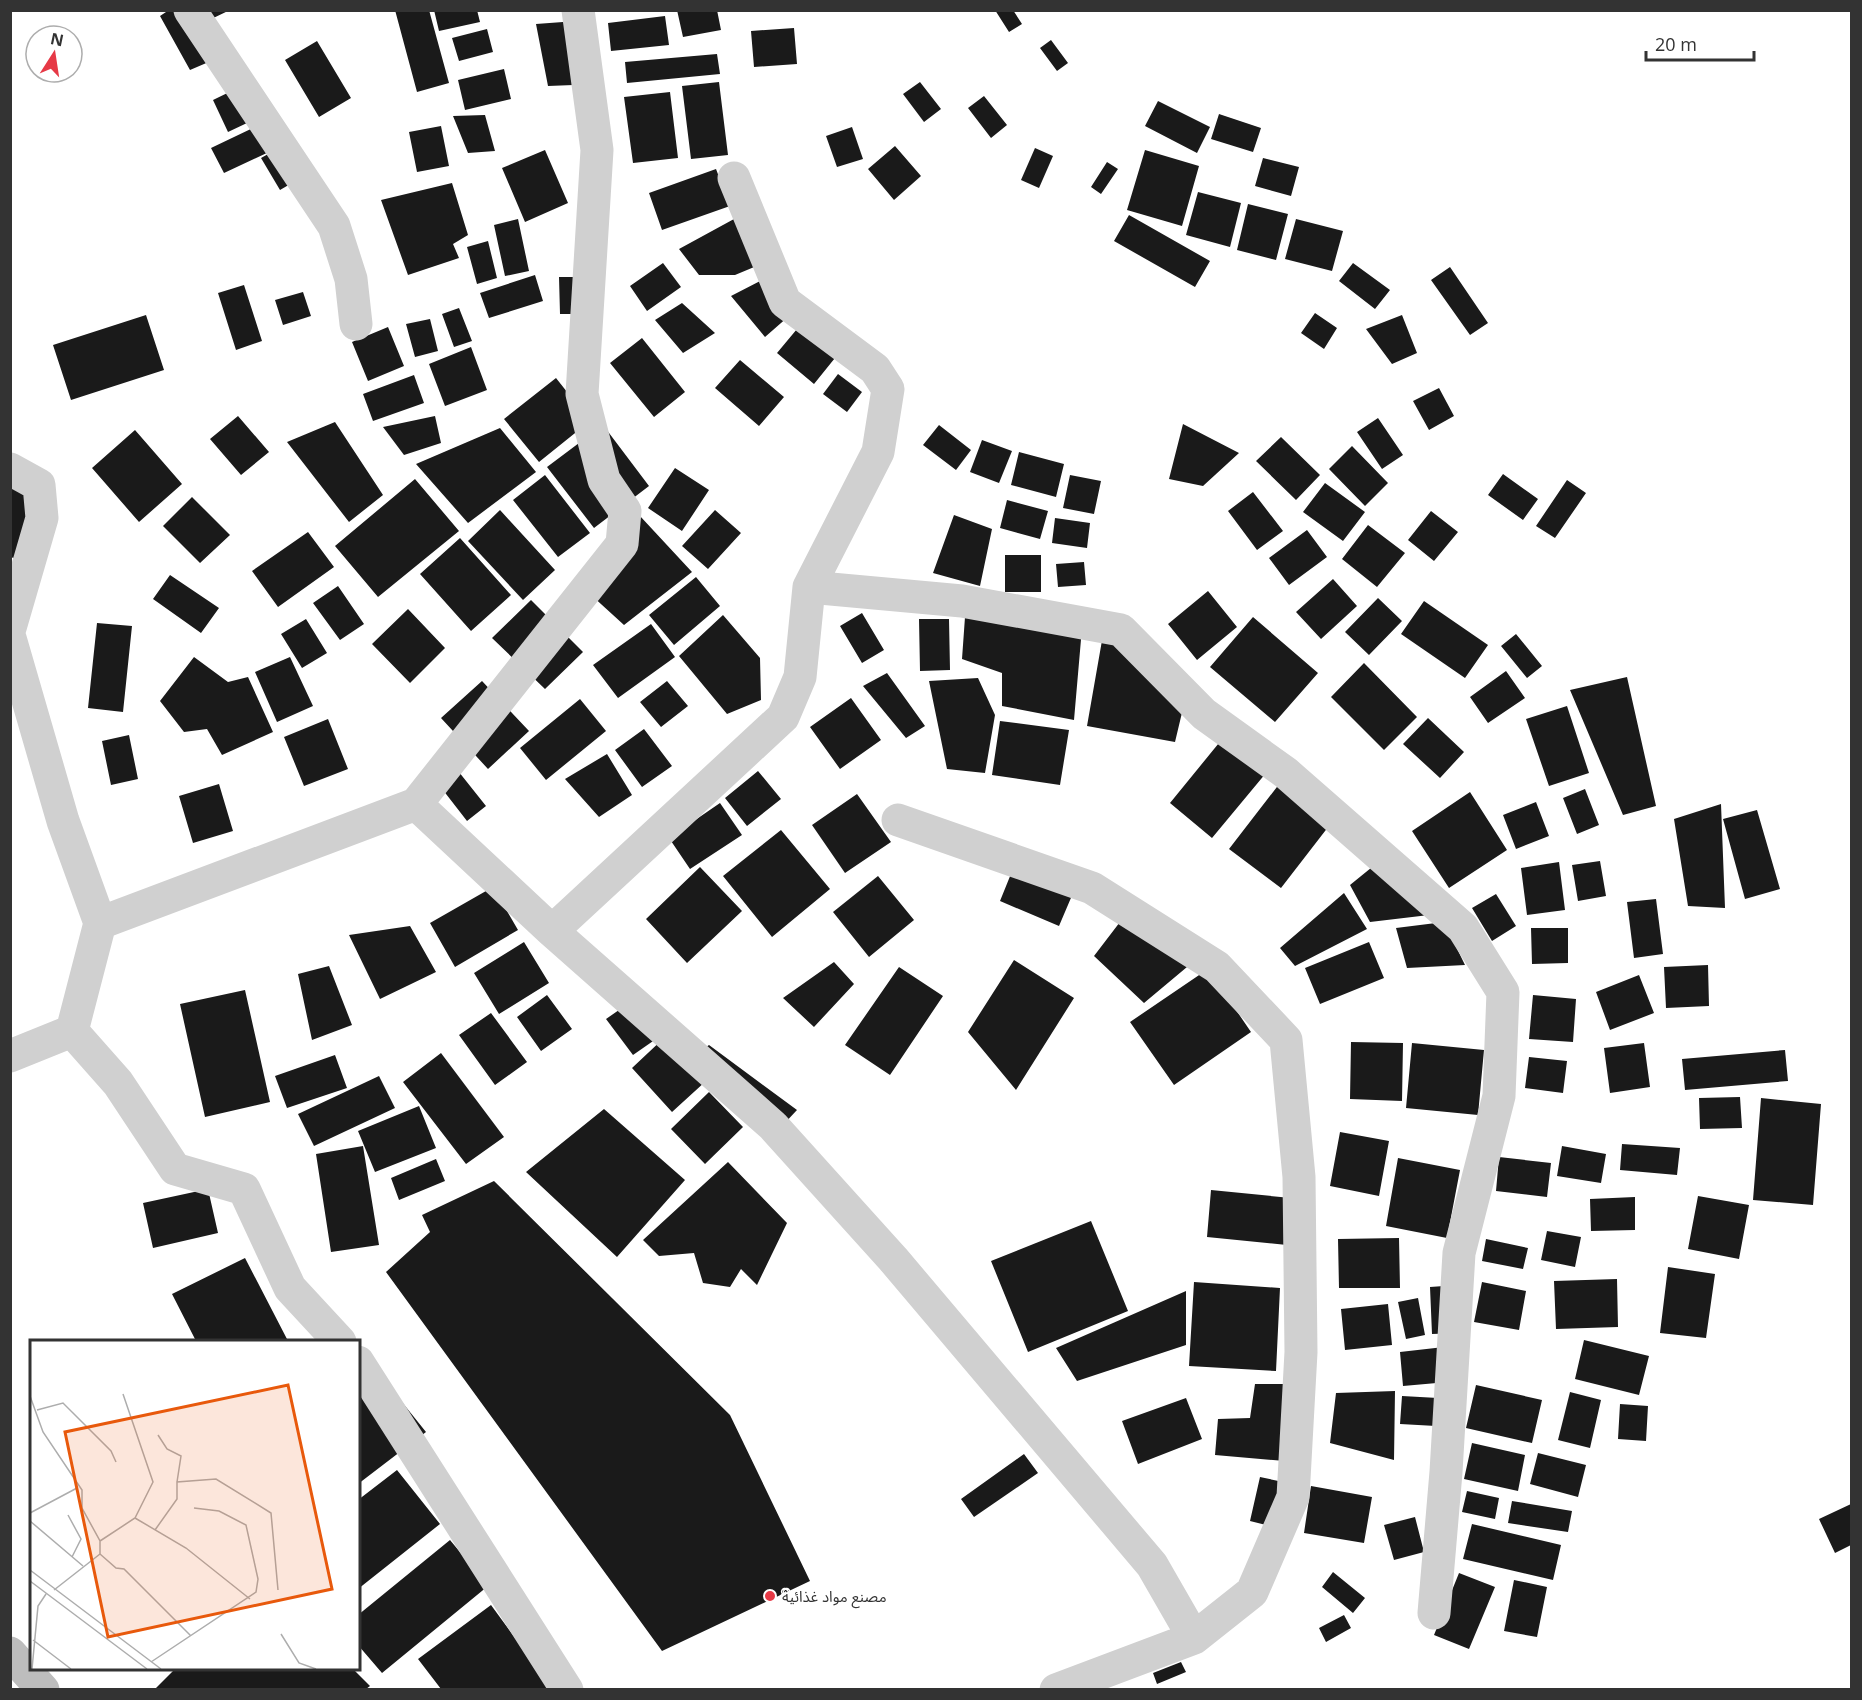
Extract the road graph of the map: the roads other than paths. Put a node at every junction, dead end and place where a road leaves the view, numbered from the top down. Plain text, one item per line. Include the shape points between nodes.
1 (190, 10) edge
2 (578, 10) edge
3 (734, 178) dead end
4 (356, 324) dead end
5 (10, 469) edge
6 (809, 587) junction
7 (10, 628) edge
8 (10, 638) edge
9 (416, 804) junction
10 (898, 820) dead end
11 (100, 923) junction
12 (552, 931) junction
13 (72, 1031) junction
14 (10, 1056) edge
15 (339, 1340) edge
16 (360, 1365) edge
17 (1434, 1613) dead end
18 (1194, 1638) junction
19 (10, 1653) edge
20 (43, 1689) edge
21 (567, 1689) edge
22 (1056, 1689) edge

1 - 4 street via 334,226 351,279
2 - 9 street via 597,150 582,394 604,480 625,511 622,544
3 - 6 street via 785,302 875,369 888,388 878,452
5 - 7 street via 39,485 42,518
6 - 12 street via 800,677 783,717
6 - 17 street via 962,601 1121,630 1204,714 1286,773 1463,928 1503,992 1499,1096 1459,1253
8 - 11 street via 63,821
9 - 11 street
9 - 12 street
10 - 18 street via 1092,888 1217,967 1286,1040 1299,1177 1300,1235 1301,1352 1293,1497 1252,1592
11 - 13 street
12 - 18 street via 773,1126 892,1259 1152,1565
13 - 14 street
13 - 15 street via 118,1083 175,1169 244,1189 290,1288
16 - 21 street
18 - 22 street
19 - 20 main road

